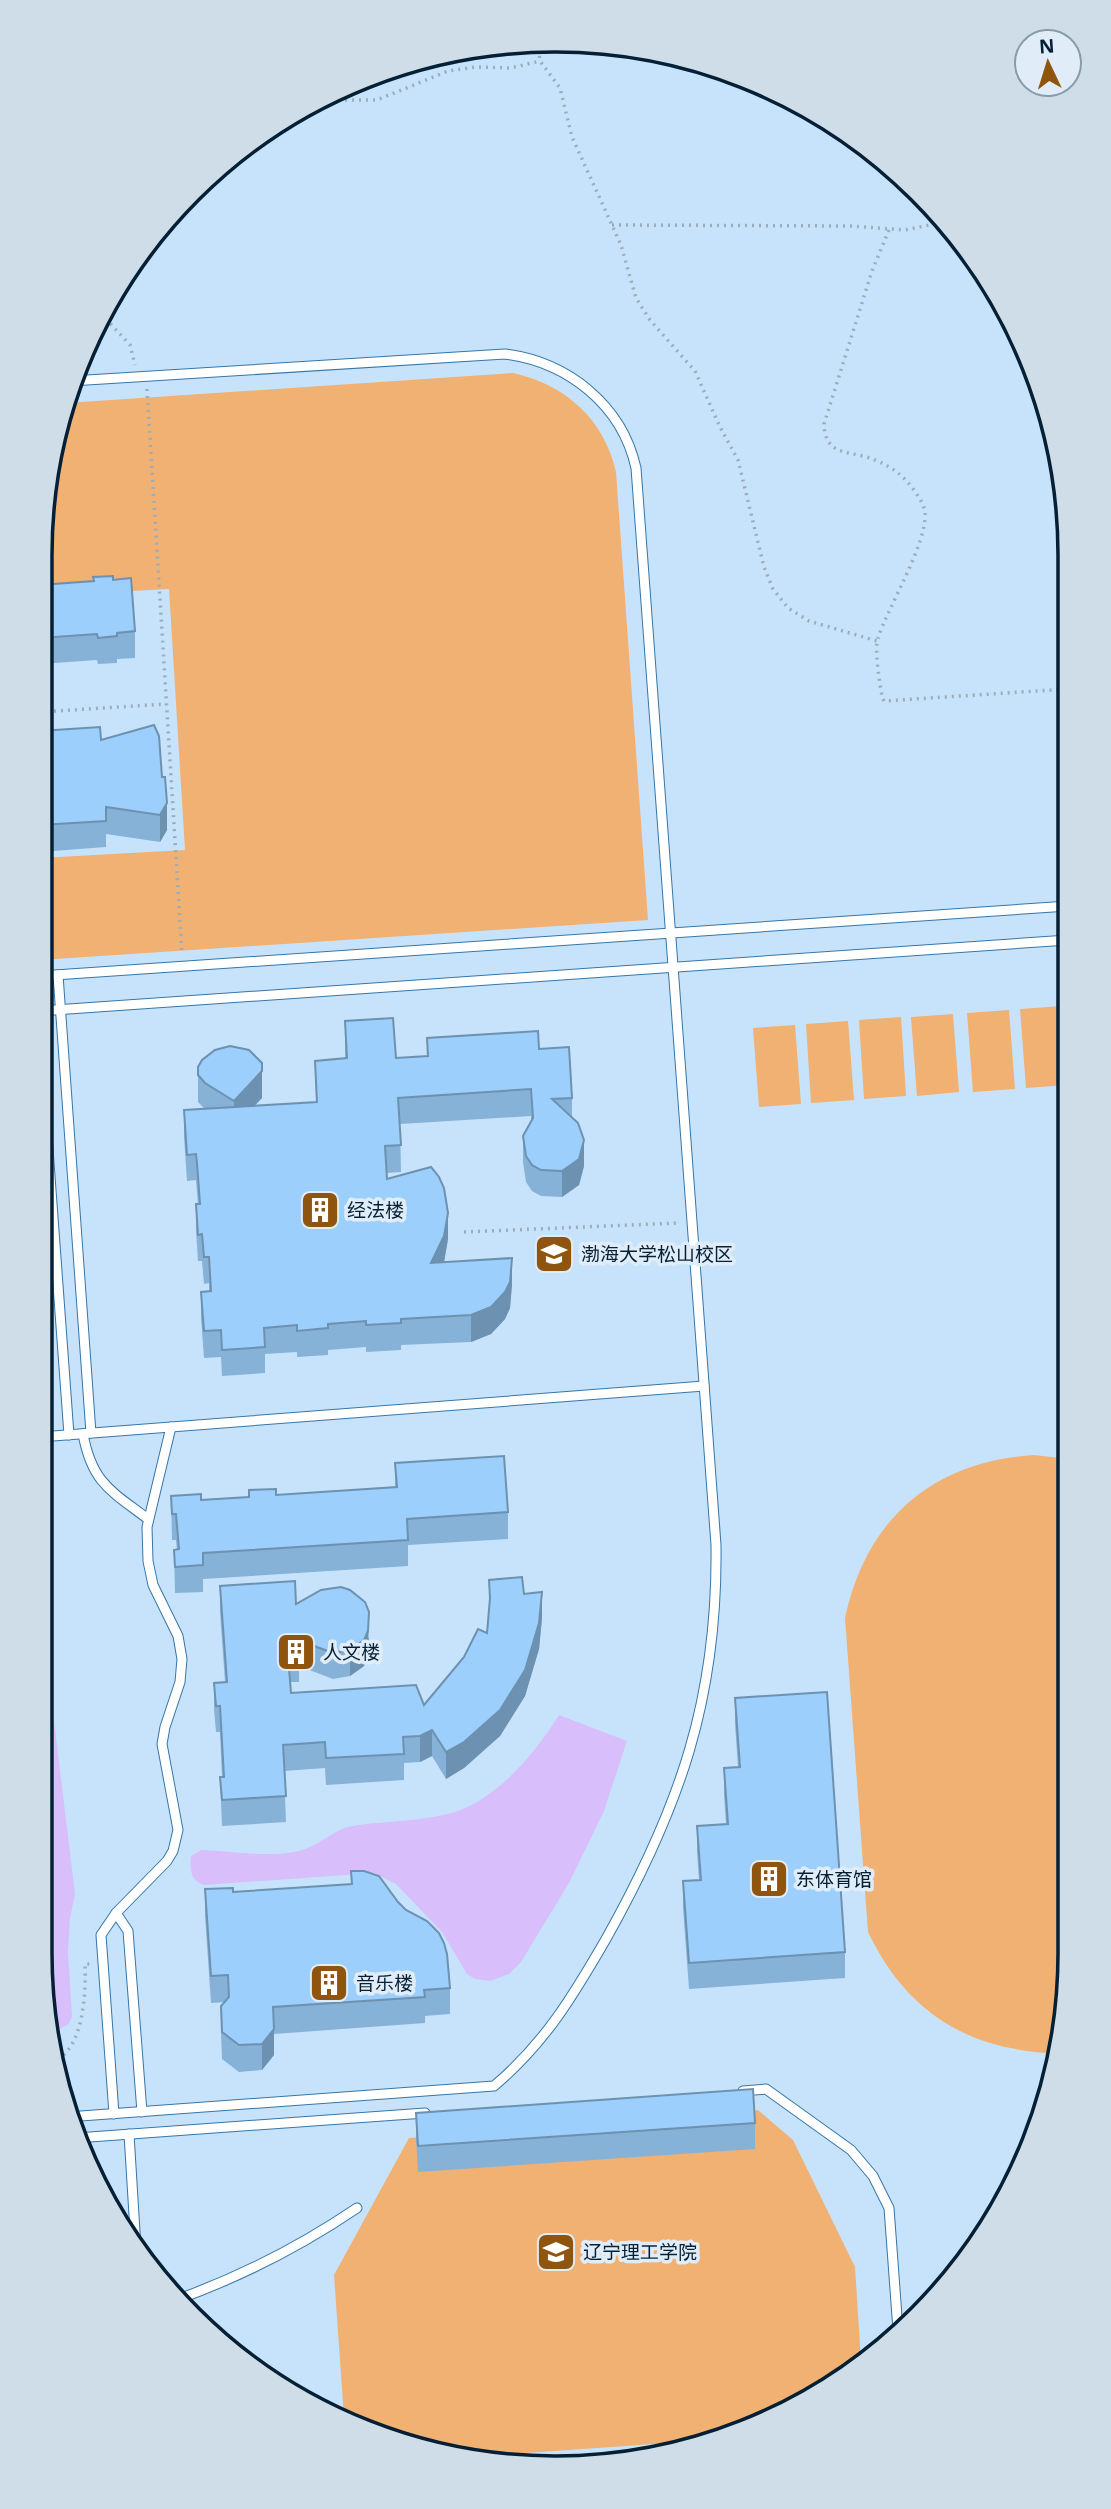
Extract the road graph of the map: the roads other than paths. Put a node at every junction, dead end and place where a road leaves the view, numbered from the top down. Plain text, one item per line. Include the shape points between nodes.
1 (84, 380) edge
2 (1058, 907) edge
3 (670, 933) junction
4 (1058, 941) edge
5 (673, 968) junction
6 (52, 975) edge
7 (58, 975) junction
8 (52, 1010) edge
9 (61, 1010) junction
10 (52, 1203) edge
11 (704, 1386) junction
12 (172, 1427) junction
13 (87, 1433) junction
14 (69, 1435) junction
15 (52, 1436) edge
16 (148, 1519) junction
17 (116, 1913) junction
18 (738, 2091) edge
19 (142, 2112) junction
20 (434, 2113) edge
21 (114, 2114) junction
22 (79, 2116) edge
23 (130, 2134) junction
24 (88, 2137) edge
25 (357, 2208) dead end
26 (135, 2230) edge
27 (187, 2296) edge
28 (897, 2322) edge

1 - 3 lane via 505,354 556,367 587,387 624,433 636,468
2 - 3 lane
3 - 5 lane
3 - 7 lane
4 - 5 lane
5 - 9 lane
5 - 11 lane
6 - 7 lane
7 - 9 lane
8 - 9 lane
9 - 13 lane
10 - 14 lane
11 - 12 lane
11 - 19 lane via 717,1581 712,1653 699,1719 680,1784 647,1862 574,1995 545,2036 494,2086
12 - 13 lane
12 - 16 lane
13 - 14 lane
13 - 16 lane via 86,1451 102,1484
14 - 15 lane
16 - 17 lane via 153,1585 178,1636 182,1659 162,1744 178,1830 167,1861
17 - 19 lane via 128,1931
17 - 21 lane via 101,1935
18 - 28 lane via 766,2089 851,2150 873,2176 889,2208
19 - 21 lane
20 - 23 lane
21 - 22 lane
23 - 24 lane
23 - 26 lane
25 - 27 lane via 287,2251

